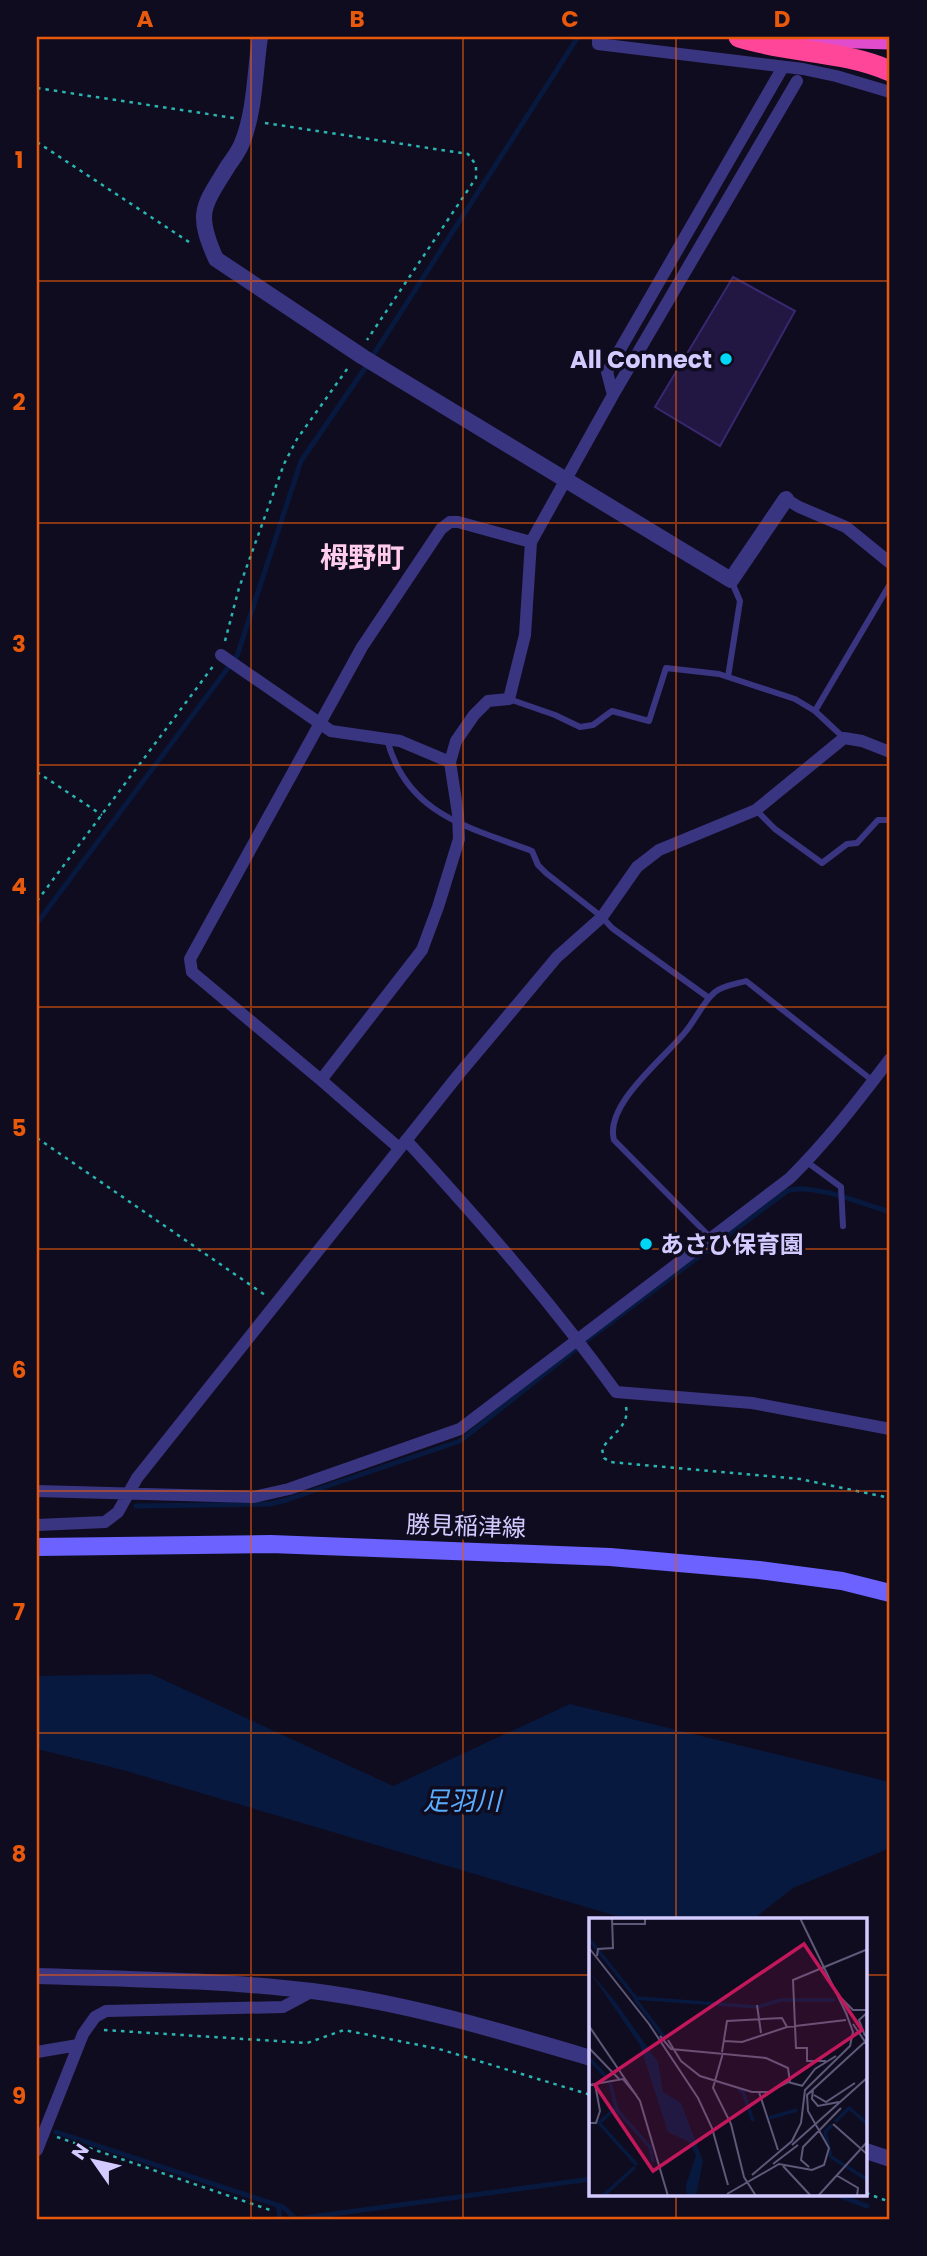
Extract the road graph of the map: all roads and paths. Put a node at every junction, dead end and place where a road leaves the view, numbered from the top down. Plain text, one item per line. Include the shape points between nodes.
1 (260, 37) edge
2 (598, 37) edge
3 (739, 37) edge
4 (793, 37) edge
5 (890, 40) edge
6 (783, 67) junction
7 (890, 71) edge
8 (797, 81) dead end
9 (37, 88) edge
10 (890, 92) edge
11 (249, 120) junction
12 (37, 142) edge
13 (216, 260) junction
14 (365, 358) junction
15 (613, 395) junction
16 (566, 479) junction
17 (786, 499) joint
18 (531, 542) junction
19 (890, 564) edge
20 (731, 580) junction
21 (890, 584) edge
22 (224, 657) junction
23 (728, 677) junction
24 (509, 699) junction
25 (815, 711) junction
26 (321, 724) junction
27 (844, 738) junction
28 (387, 739) junction
29 (890, 752) edge
30 (450, 762) junction
31 (37, 772) edge
32 (756, 810) junction
33 (102, 815) junction
34 (890, 820) edge
35 (459, 824) junction
36 (37, 901) edge
37 (602, 917) junction
38 (709, 998) junction
39 (890, 1059) edge
40 (875, 1079) junction
41 (890, 1079) edge
42 (321, 1080) junction
43 (37, 1138) edge
44 (402, 1144) junction
45 (807, 1162) junction
46 (844, 1226) dead end
47 (711, 1238) junction
48 (276, 1303) junction
49 (581, 1343) junction
50 (616, 1392) junction
51 (890, 1429) edge
52 (37, 1491) edge
53 (129, 1492) junction
54 (890, 1498) edge
55 (37, 1525) edge
56 (37, 1547) edge
57 (890, 1593) edge
58 (37, 1976) edge
59 (313, 1991) junction
60 (86, 2029) junction
61 (78, 2045) junction
62 (37, 2052) edge
63 (589, 2057) edge
64 (589, 2094) edge
65 (44, 2132) junction
66 (37, 2150) edge
67 (867, 2151) edge
68 (889, 2159) edge
69 (867, 2193) edge
70 (890, 2202) edge
71 (273, 2211) dead end

1 - 11 street
2 - 6 street via 597,44
3 - 7 highway via 844,55
4 - 5 highway
6 - 10 street
6 - 15 street via 607,372
8 - 15 street
9 - 11 path
11 - 13 street via 242,144 206,202 206,238
11 - 14 path via 468,154 476,165 476,178
12 - 13 path
13 - 14 street
14 - 16 street
14 - 22 path via 297,439 284,464 239,587
15 - 16 street
16 - 18 street
16 - 20 street
17 - 19 street via 846,527
17 - 20 street
18 - 24 street via 525,635
18 - 26 street via 458,522 441,529 362,648
20 - 23 lane via 740,601
21 - 25 lane
22 - 26 street
22 - 33 path
23 - 24 lane via 666,667 649,721 612,711 593,725 580,727
23 - 25 lane via 795,699
24 - 30 street via 488,701 474,715 456,741
25 - 27 lane
26 - 28 street via 331,731
26 - 42 street via 190,959 192,972
27 - 29 street
27 - 32 street
28 - 30 street
28 - 35 lane via 392,760 407,783 423,801
30 - 35 street
31 - 33 path
32 - 34 lane via 822,863 848,844 858,843 878,820
32 - 37 street via 659,850 637,867
33 - 36 path
35 - 37 lane via 532,850 546,873
35 - 42 street via 459,839 422,950
37 - 38 lane
37 - 44 street via 557,957
38 - 40 lane via 717,990 746,981
38 - 47 lane via 685,1033 627,1098 611,1131 614,1140
39 - 40 street
40 - 41 street
40 - 45 street
42 - 44 street
43 - 48 path
44 - 48 street
44 - 49 street via 496,1240
45 - 46 lane via 841,1187
45 - 47 street
47 - 49 street
48 - 53 street
49 - 50 street
49 - 53 street via 460,1429 289,1489 254,1497
50 - 51 street via 752,1403
50 - 54 path via 628,1416 602,1450 610,1462 800,1479
52 - 53 street
53 - 55 street via 118,1512 105,1522
56 - 57 main road, 勝見稲津線 via 271,1544 598,1556 759,1570 842,1581
58 - 59 street via 219,1982
59 - 60 street via 283,2007 106,2011
59 - 63 street via 474,2024
60 - 61 street
60 - 64 path via 307,2043 344,2029 439,2049
61 - 62 street
61 - 65 street
65 - 66 street
65 - 71 path
67 - 68 street
69 - 70 path

